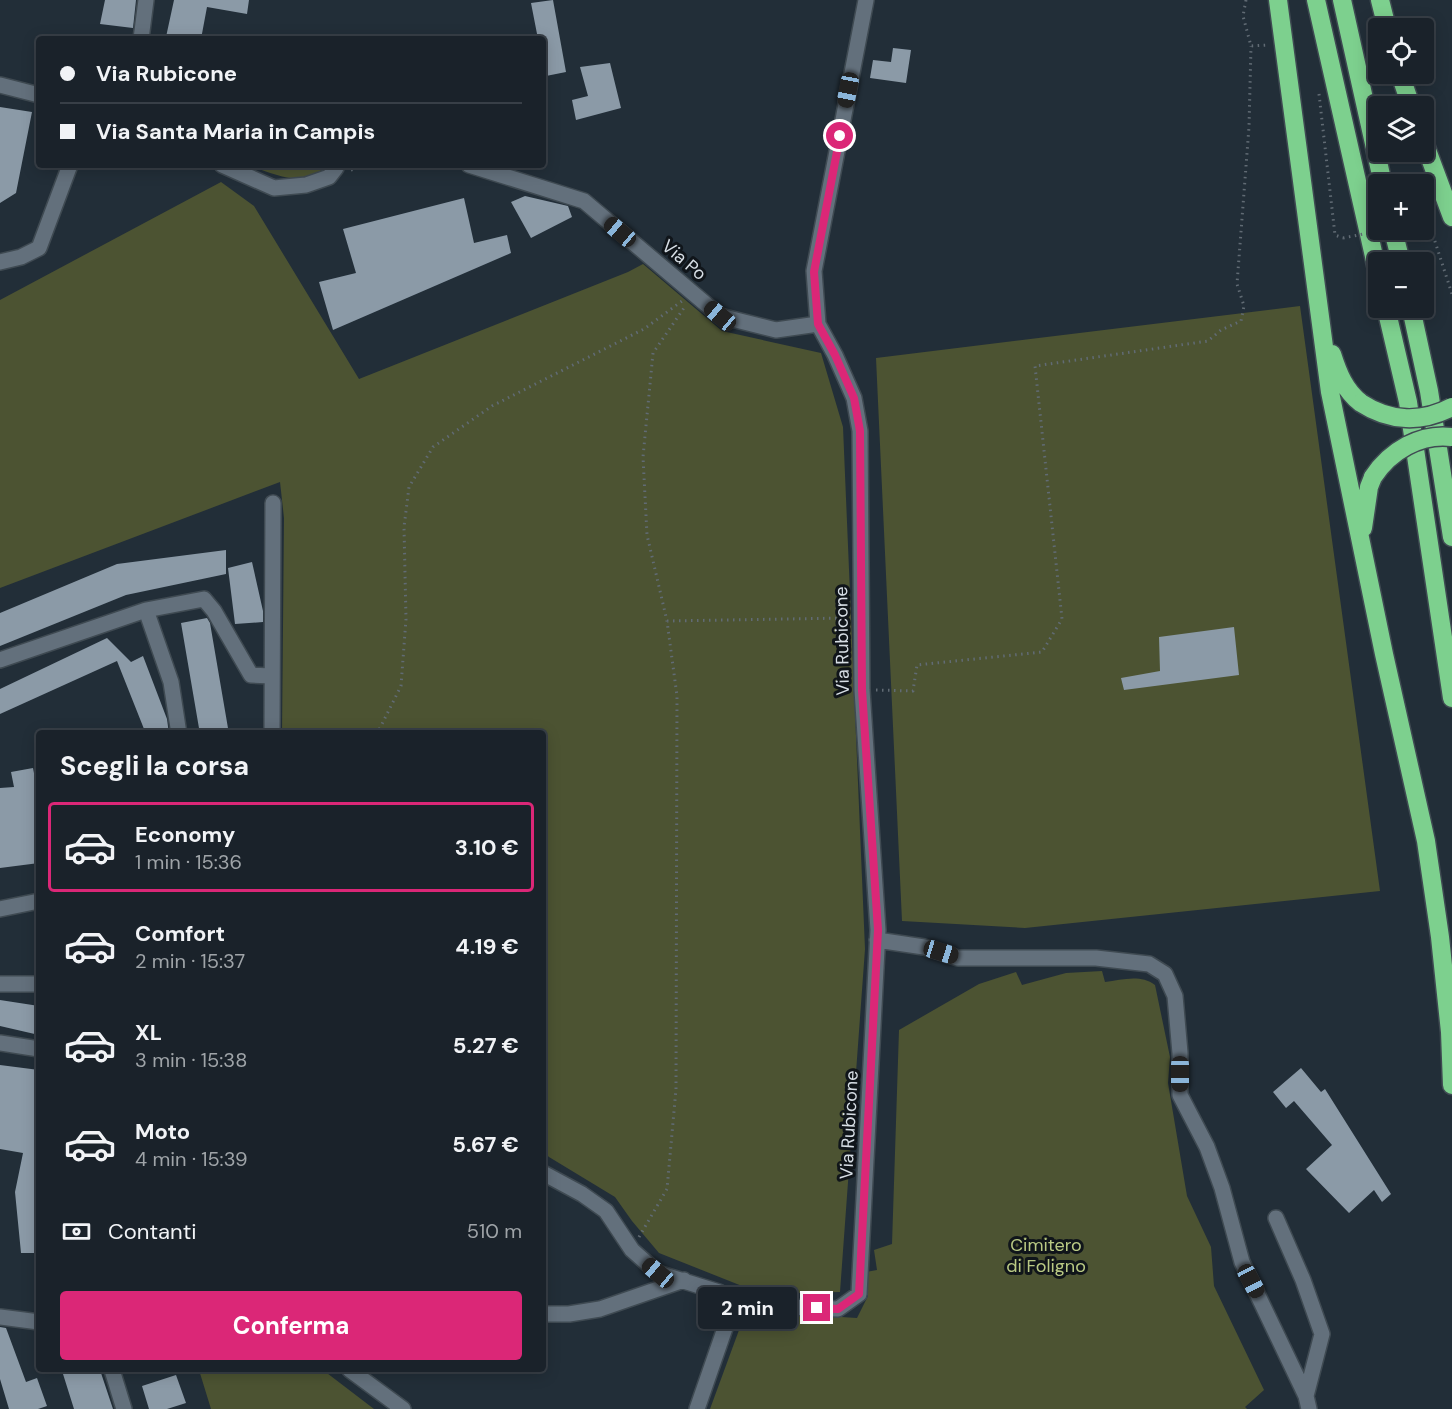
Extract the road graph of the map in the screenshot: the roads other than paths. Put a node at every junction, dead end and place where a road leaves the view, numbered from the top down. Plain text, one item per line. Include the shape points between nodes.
1 (146, 0) edge
2 (866, 0) edge
3 (1278, 0) edge
4 (1316, 0) edge
5 (1342, 0) edge
6 (1380, 0) edge
7 (1385, 18) edge
8 (141, 36) edge
9 (0, 84) edge
10 (36, 94) edge
11 (1432, 162) edge
12 (69, 168) edge
13 (229, 168) edge
14 (334, 168) edge
15 (479, 168) edge
16 (1381, 174) edge
17 (1452, 217) edge
18 (1373, 252) edge
19 (0, 262) edge
20 (1320, 318) junction
21 (1388, 318) edge
22 (1413, 318) edge
23 (818, 324) junction
24 (1452, 407) edge
25 (1452, 437) edge
26 (273, 503) dead end
27 (1452, 537) edge
28 (1362, 544) junction
29 (146, 610) junction
30 (0, 660) edge
31 (272, 676) junction
32 (1452, 698) edge
33 (178, 730) edge
34 (272, 730) edge
35 (36, 902) edge
36 (0, 909) edge
37 (877, 940) junction
38 (0, 984) edge
39 (36, 984) edge
40 (0, 1043) edge
41 (36, 1049) edge
42 (1452, 1085) edge
43 (546, 1175) edge
44 (1276, 1218) dead end
45 (684, 1280) junction
46 (733, 1305) junction
47 (546, 1314) edge
48 (0, 1317) edge
49 (36, 1322) edge
50 (113, 1372) edge
51 (353, 1372) edge
52 (1307, 1402) edge
53 (124, 1409) edge
54 (403, 1409) edge
55 (697, 1409) edge

1 - 8 street
2 - 23 street, Via Rubicone via 814,272
3 - 20 highway
4 - 18 highway
5 - 16 highway
6 - 7 highway
9 - 10 street
11 - 17 highway
12 - 19 street via 39,248
13 - 14 street via 274,188 306,185 329,177
15 - 23 street, Via Po via 584,201 720,316 776,330
20 - 24 highway, bridge via 1344,385 1361,403 1402,419 1439,414
20 - 28 highway via 1330,392
21 - 32 highway via 1408,402
22 - 27 highway
23 - 37 street, Via Rubicone via 854,398 860,431 862,690
25 - 28 highway, bridge via 1426,438 1406,446 1380,466 1373,477
26 - 31 street
28 - 42 highway via 1426,841 1440,937
29 - 30 street
29 - 31 street via 204,599 251,675
29 - 33 street via 171,682
31 - 34 street
35 - 36 street
37 - 46 street, Via Rubicone via 859,1294 838,1309
37 - 52 street via 924,947 958,958 1096,958 1149,964 1165,974 1175,996 1180,1095 1208,1147 1242,1263
38 - 39 street
40 - 41 street
43 - 45 street via 606,1211 632,1250 658,1273
44 - 52 street via 1322,1334
45 - 46 street via 719,1292
45 - 47 street via 600,1309
46 - 55 street
48 - 49 street
50 - 53 street
51 - 54 street

